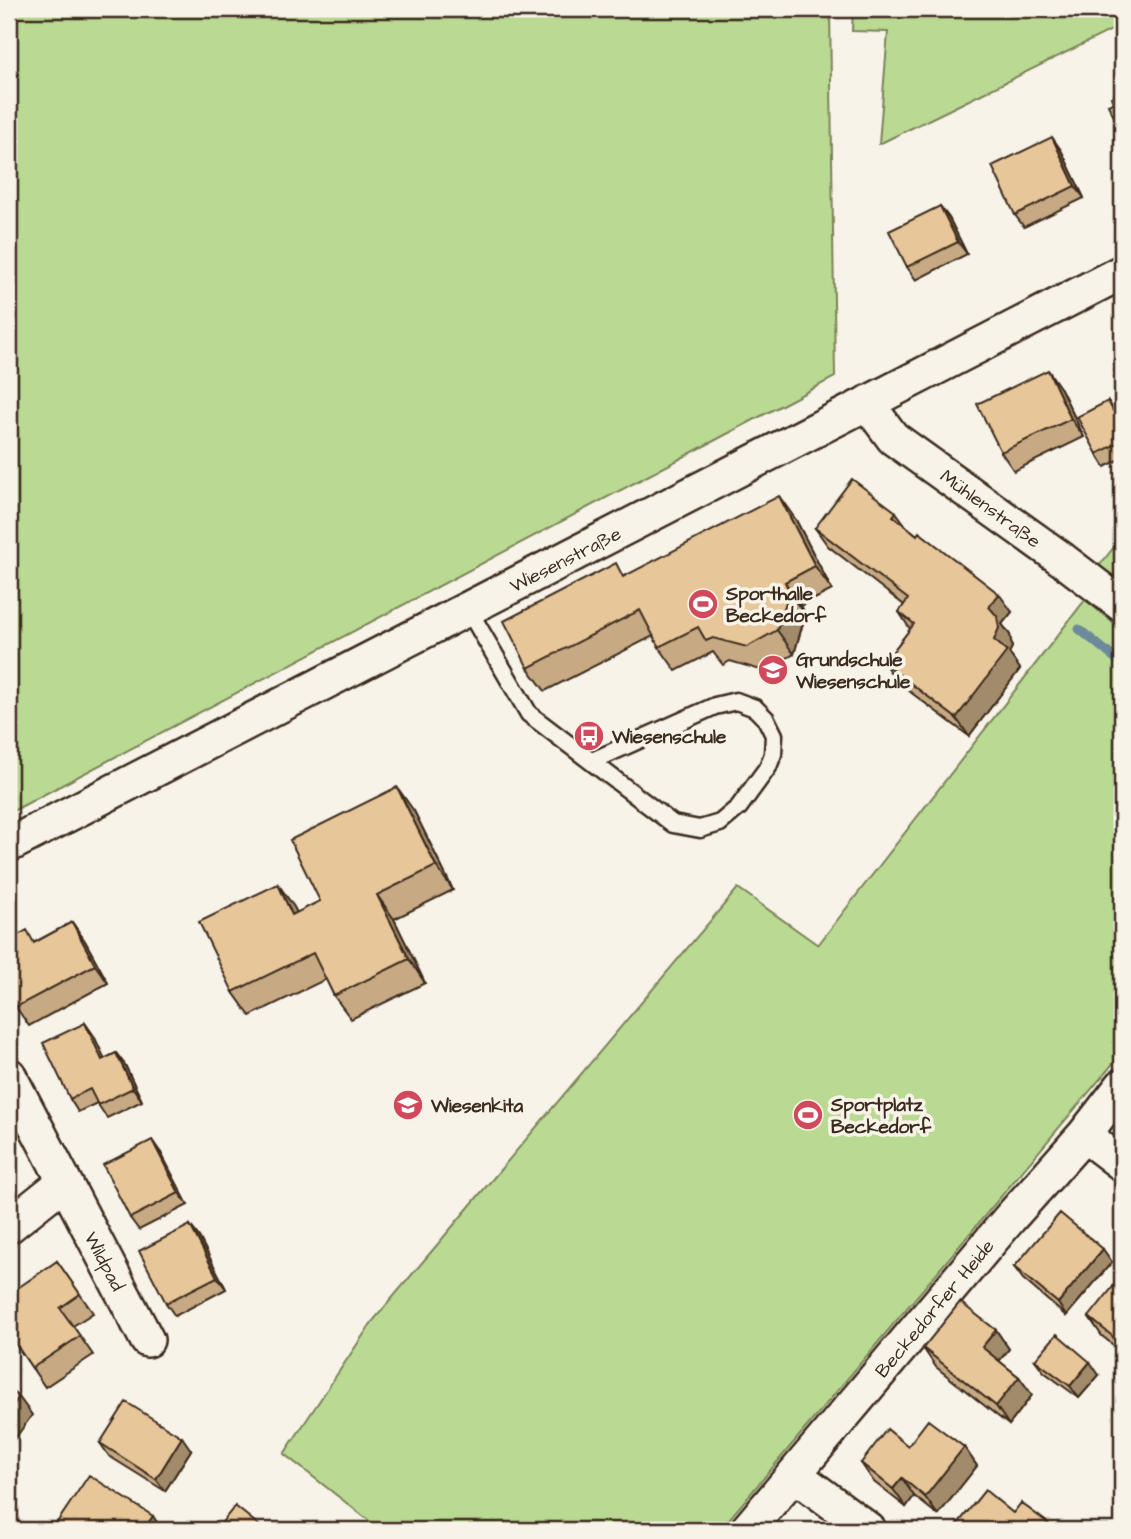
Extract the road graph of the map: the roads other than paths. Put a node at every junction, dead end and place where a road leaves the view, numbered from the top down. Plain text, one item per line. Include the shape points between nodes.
1 (1122, 272) edge
2 (867, 403) junction
3 (1122, 605) edge
4 (468, 609) junction
5 (592, 761) junction
6 (9, 845) edge
7 (9, 1075) edge
8 (1122, 1086) edge
9 (1084, 1135) junction
10 (1122, 1164) edge
11 (64, 1182) junction
12 (9, 1226) edge
13 (147, 1340) dead end
14 (794, 1474) junction
15 (747, 1530) edge
16 (869, 1530) edge

1 - 2 street, Wiesenstraße
2 - 3 street, Mühlenstraße via 893,438
2 - 4 street, Wiesenstraße
4 - 5 lane via 529,714
4 - 6 street, Wiesenstraße
5 - 5 lane via 673,824 700,829 720,823 739,807 768,767 774,735 755,708 736,701
7 - 11 street, Wildpad
8 - 9 street, Beckedorfer Heide
9 - 10 street
9 - 14 street, Beckedorfer Heide
11 - 12 street
11 - 13 street, Wildpad
14 - 15 street, Beckedorfer Heide
14 - 16 street

